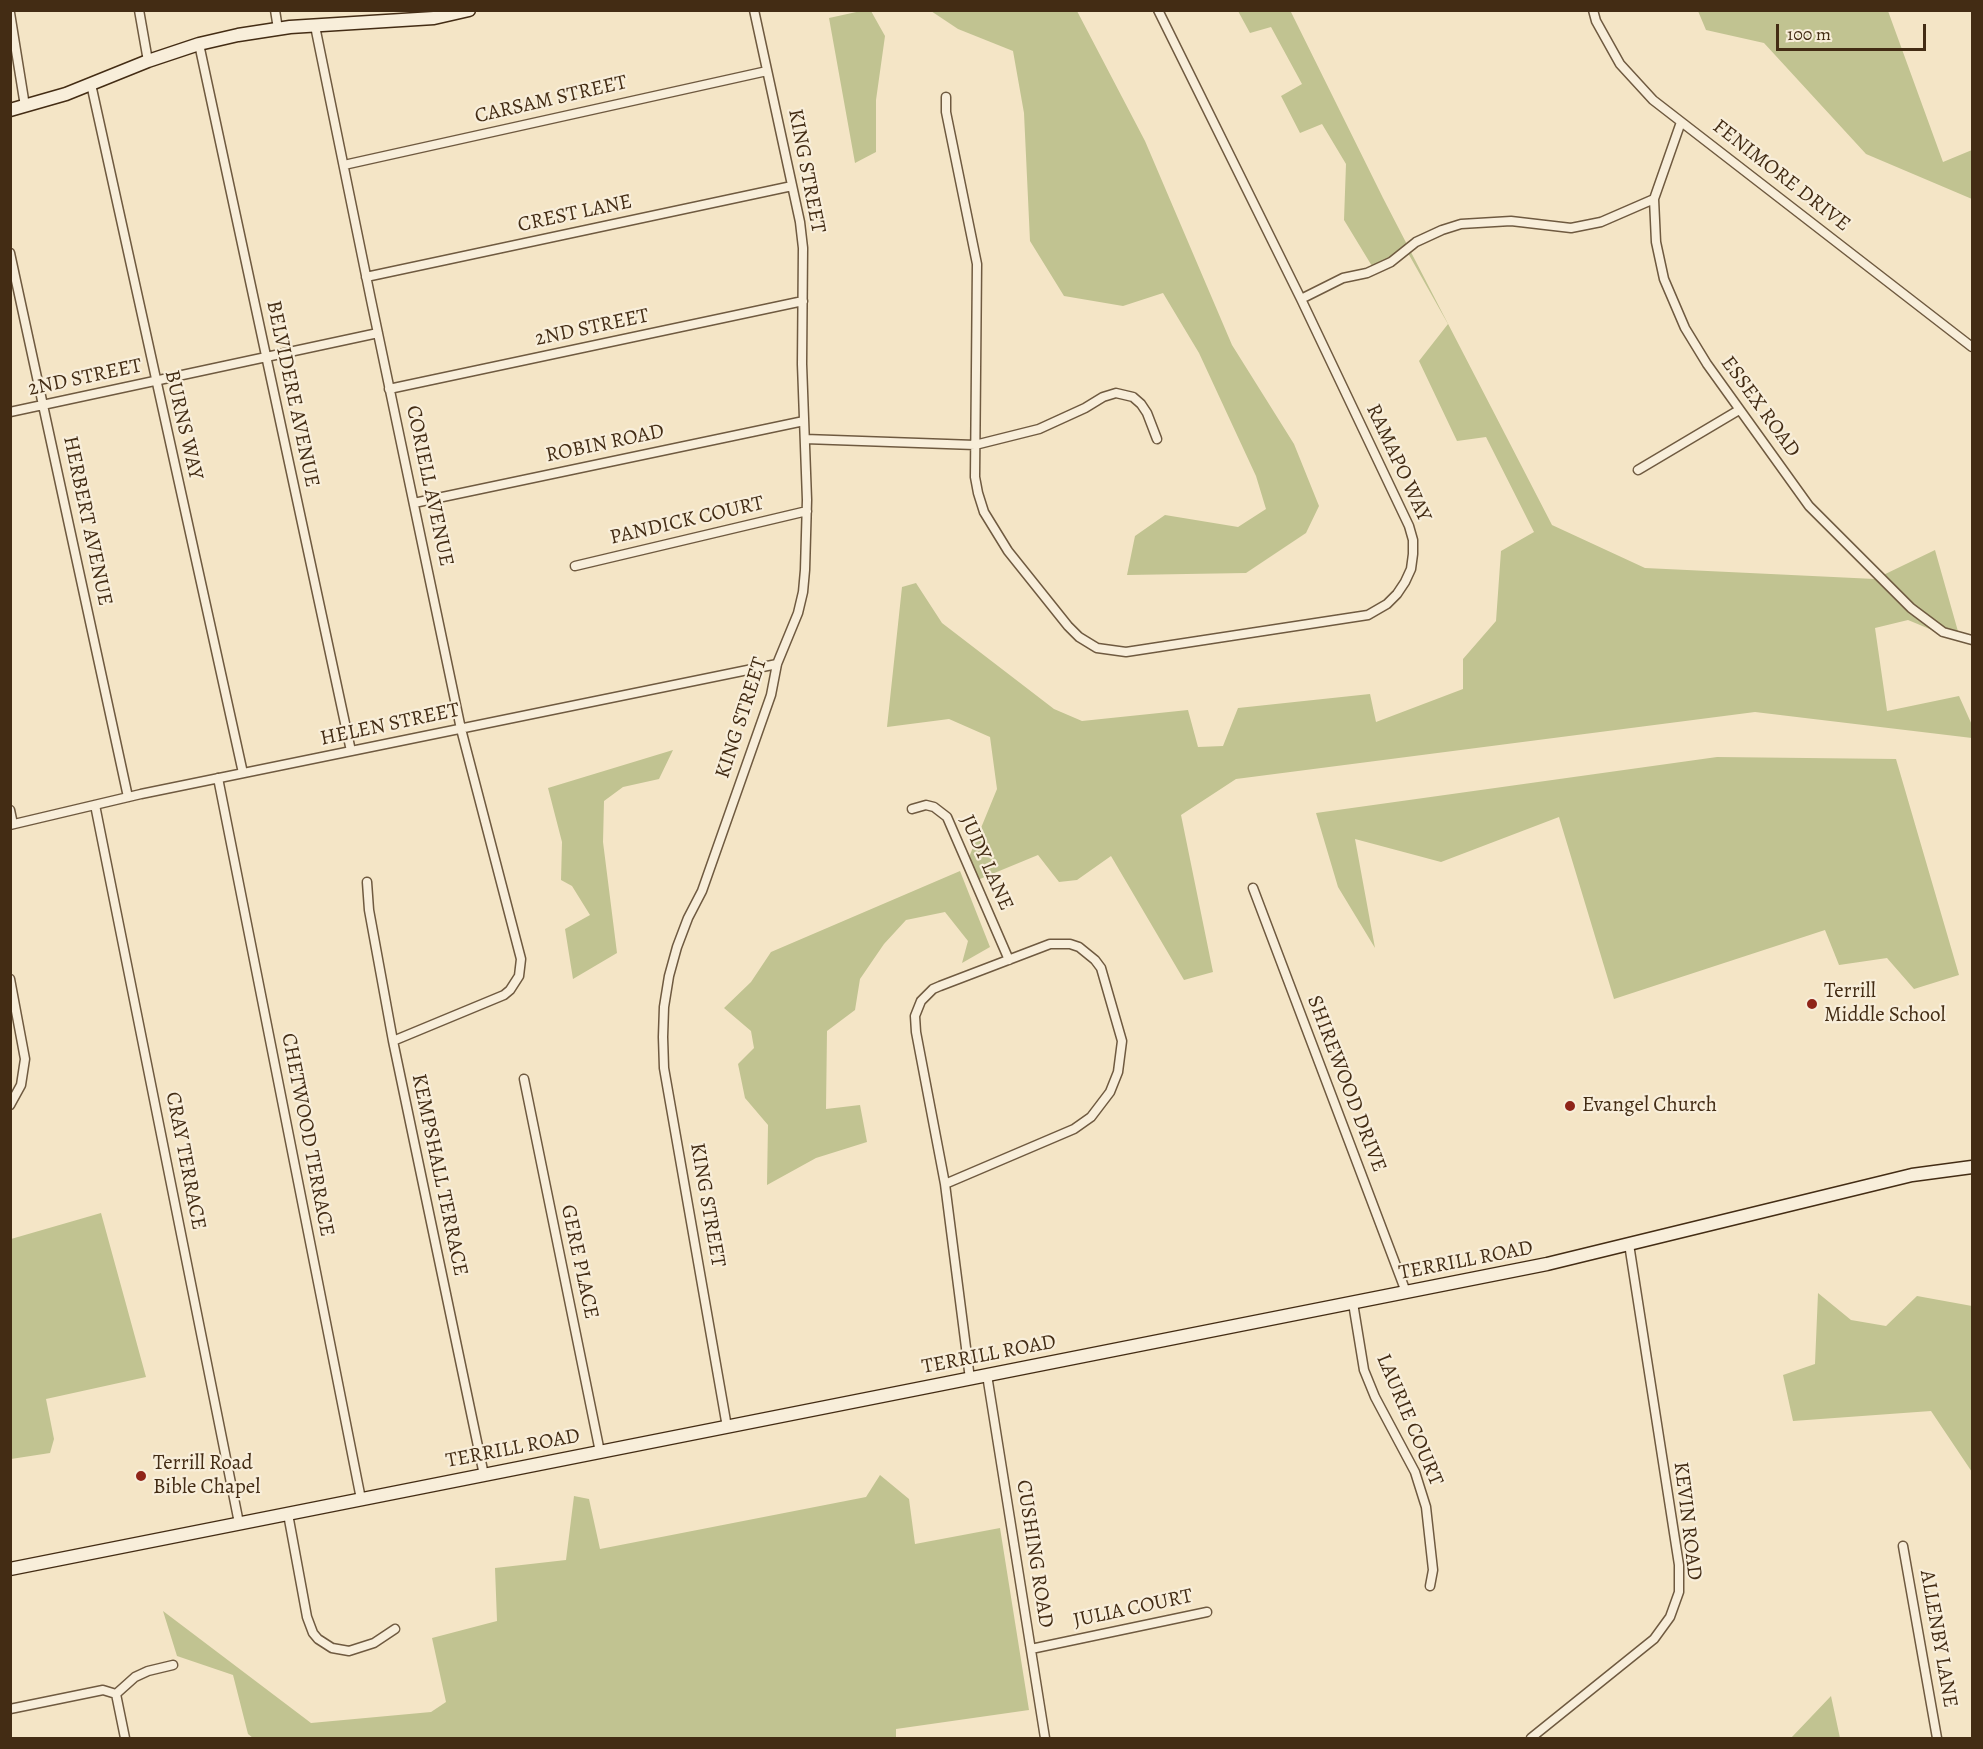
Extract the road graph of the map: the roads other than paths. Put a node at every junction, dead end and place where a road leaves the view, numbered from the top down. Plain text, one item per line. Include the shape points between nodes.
1 (139, 10) edge
2 (275, 10) edge
3 (469, 10) edge
4 (754, 10) edge
5 (1158, 10) edge
6 (1593, 10) edge
7 (10, 13) edge
8 (412, 15) edge
9 (315, 26) junction
10 (278, 29) junction
11 (199, 44) junction
12 (148, 62) junction
13 (767, 71) junction
14 (91, 84) junction
15 (945, 97) dead end
16 (25, 106) junction
17 (10, 110) edge
18 (1681, 122) junction
19 (344, 165) junction
20 (792, 186) junction
21 (1654, 199) junction
22 (10, 252) edge
23 (366, 277) junction
24 (1301, 299) junction
25 (803, 302) junction
26 (378, 333) junction
27 (1972, 346) edge
28 (266, 357) junction
29 (155, 381) junction
30 (390, 389) junction
31 (43, 405) junction
32 (1739, 410) junction
33 (10, 412) edge
34 (804, 421) junction
35 (805, 439) junction
36 (1157, 440) dead end
37 (975, 445) junction
38 (1638, 470) dead end
39 (414, 503) junction
40 (807, 511) junction
41 (575, 566) dead end
42 (1972, 640) edge
43 (777, 664) junction
44 (461, 729) junction
45 (351, 751) junction
46 (243, 773) junction
47 (218, 778) junction
48 (128, 797) junction
49 (95, 805) junction
50 (912, 808) dead end
51 (10, 810) edge
52 (12, 824) edge
53 (368, 882) dead end
54 (1253, 888) dead end
55 (1009, 960) junction
56 (10, 979) edge
57 (393, 1041) junction
58 (524, 1078) dead end
59 (10, 1105) edge
60 (1972, 1167) edge
61 (945, 1184) junction
62 (1629, 1244) junction
63 (1406, 1292) junction
64 (1353, 1303) junction
65 (987, 1375) junction
66 (970, 1379) junction
67 (727, 1427) junction
68 (600, 1452) junction
69 (484, 1475) junction
70 (361, 1499) junction
71 (288, 1514) junction
72 (239, 1523) junction
73 (1903, 1546) dead end
74 (10, 1569) edge
75 (1430, 1586) dead end
76 (1207, 1612) dead end
77 (395, 1629) dead end
78 (1031, 1649) junction
79 (173, 1665) dead end
80 (116, 1694) junction
81 (10, 1709) edge
82 (124, 1738) edge
83 (1045, 1738) edge
84 (1531, 1738) edge
85 (1937, 1738) edge

1 - 12 street
2 - 10 street
3 - 8 street via 434,18
4 - 13 street, KING STREET
5 - 24 street, RAMAPO WAY
6 - 18 street, FENIMORE DRIVE via 1620,64 1653,100
7 - 16 street
8 - 9 street
9 - 10 street
9 - 19 street, CORIELL AVENUE
10 - 11 street
11 - 12 street
11 - 28 street, BELVIDERE AVENUE
12 - 14 street
13 - 19 street, CARSAM STREET
13 - 20 street, KING STREET
14 - 16 street
14 - 29 street, BURNS WAY
15 - 37 street, RAMAPO WAY via 977,264
16 - 17 street
18 - 21 street, ESSEX ROAD
18 - 27 street, FENIMORE DRIVE
19 - 23 street, CORIELL AVENUE
20 - 23 street, CREST LANE
20 - 25 street, KING STREET via 803,248
21 - 24 street via 1601,222 1571,228 1511,221 1461,224 1416,242 1391,262 1367,273 1342,278
21 - 32 street, ESSEX ROAD via 1656,242 1664,279 1685,328
22 - 31 street, HERBERT AVENUE
23 - 26 street, CORIELL AVENUE
24 - 37 street, RAMAPO WAY via 1413,540 1411,568 1405,582 1387,604 1368,615 1126,652 1098,648 1068,626 991,524 975,477
25 - 30 street, 2ND STREET
25 - 34 street, KING STREET
26 - 28 street, 2ND STREET
26 - 30 street, CORIELL AVENUE
28 - 29 street, 2ND STREET
28 - 45 street, BELVIDERE AVENUE
29 - 31 street, 2ND STREET
29 - 46 street, BURNS WAY
30 - 39 street, CORIELL AVENUE
31 - 33 street, 2ND STREET
31 - 48 street, HERBERT AVENUE
32 - 38 street
32 - 42 street, ESSEX ROAD via 1809,506 1911,608 1943,632
34 - 35 street, KING STREET
34 - 39 street, ROBIN ROAD
35 - 37 street
35 - 40 street, KING STREET
36 - 37 street via 1141,404 1133,397 1116,393 1039,429
39 - 44 street, CORIELL AVENUE
40 - 41 street, PANDICK COURT
40 - 43 street, KING STREET via 803,592
43 - 44 street, HELEN STREET
43 - 67 street, KING STREET via 771,695 702,891 677,947 664,1007 664,1068
44 - 45 street, HELEN STREET
44 - 57 street, CORIELL AVENUE via 521,959 519,976 504,995
45 - 46 street, HELEN STREET
46 - 47 street, HELEN STREET
47 - 48 street, HELEN STREET
47 - 70 street, CHETWOOD TERRACE
48 - 49 street, HELEN STREET
49 - 52 street, HELEN STREET
49 - 72 street, CRAY TERRACE
50 - 55 street, JUDY LANE via 934,807 947,817
51 - 52 street
53 - 57 street, KEMPSHALL TERRACE via 369,910
54 - 63 street, SHIREWOOD DRIVE
55 - 61 street via 933,989 917,1008 916,1032
55 - 61 street via 1060,943 1079,948 1095,960 1106,979 1122,1041 1118,1072 1104,1101 1074,1129
56 - 59 street via 25,1059 21,1084
57 - 69 street, KEMPSHALL TERRACE
58 - 68 street, GERE PLACE
60 - 62 street, TERRILL ROAD via 1912,1174
61 - 66 street
62 - 63 street, TERRILL ROAD
62 - 84 street, KEVIN ROAD via 1679,1565 1679,1592 1670,1617 1654,1639
63 - 64 street, TERRILL ROAD
64 - 65 street, TERRILL ROAD
64 - 75 street, LAURIE COURT via 1364,1370 1415,1472 1426,1507 1433,1570
65 - 66 street, TERRILL ROAD
65 - 78 street, CUSHING ROAD
66 - 67 street, TERRILL ROAD
67 - 68 street, TERRILL ROAD
68 - 69 street, TERRILL ROAD
69 - 70 street, TERRILL ROAD
70 - 71 street, TERRILL ROAD
71 - 72 street, TERRILL ROAD
71 - 77 street via 307,1617 318,1639 332,1648 349,1651 374,1644
72 - 74 street, TERRILL ROAD
73 - 85 street, ALLENBY LANE
76 - 78 street, JULIA COURT
78 - 83 street, CUSHING ROAD
79 - 80 street via 148,1671
80 - 81 street via 103,1690
80 - 82 street

